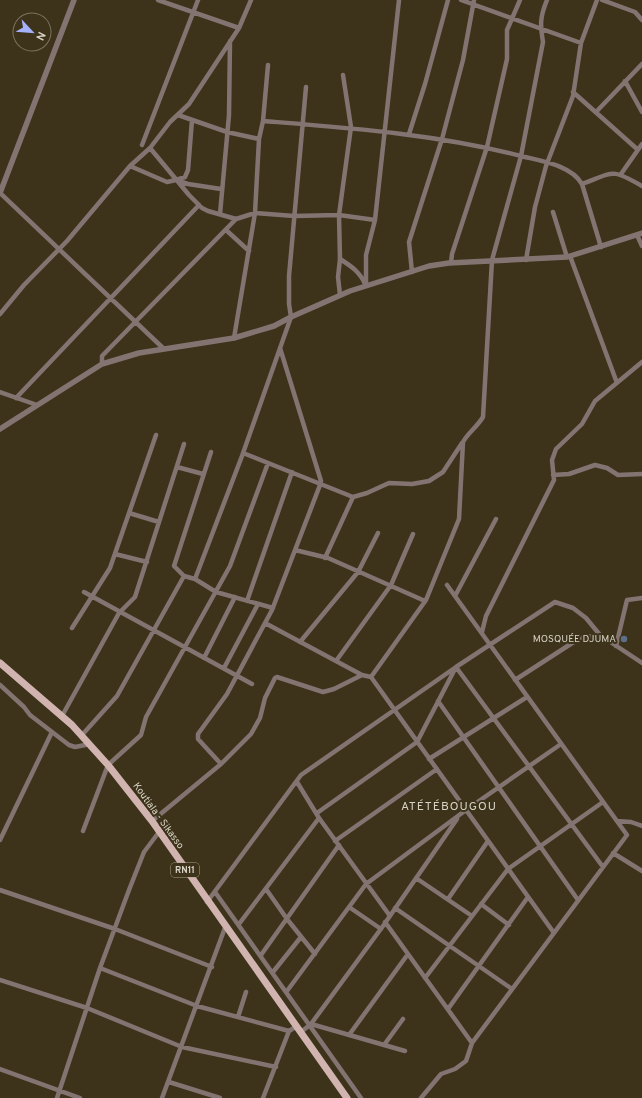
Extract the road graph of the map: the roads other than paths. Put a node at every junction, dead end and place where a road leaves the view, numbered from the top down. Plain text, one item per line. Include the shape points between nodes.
1 (74, 0) edge
2 (158, 0) edge
3 (198, 0) edge
4 (251, 0) edge
5 (399, 0) edge
6 (448, 0) edge
7 (461, 0) edge
8 (520, 0) edge
9 (547, 0) edge
10 (597, 0) edge
11 (602, 0) edge
12 (473, 2) edge
13 (193, 12) junction
14 (635, 12) junction
15 (642, 12) edge
16 (513, 18) junction
17 (642, 20) edge
18 (239, 28) junction
19 (540, 28) junction
20 (230, 42) junction
21 (581, 42) junction
22 (642, 64) edge
23 (268, 65) dead end
24 (343, 75) dead end
25 (625, 81) junction
26 (306, 87) dead end
27 (573, 92) junction
28 (596, 112) junction
29 (642, 112) edge
30 (178, 115) junction
31 (192, 120) junction
32 (263, 122) junction
33 (303, 125) junction
34 (351, 127) junction
35 (384, 131) junction
36 (227, 132) junction
37 (409, 134) junction
38 (442, 138) junction
39 (259, 139) junction
40 (642, 144) edge
41 (142, 145) dead end
42 (487, 147) junction
43 (150, 148) junction
44 (637, 149) junction
45 (521, 156) junction
46 (547, 162) junction
47 (130, 166) junction
48 (621, 174) junction
49 (176, 180) junction
50 (582, 184) junction
51 (642, 186) edge
52 (221, 189) junction
53 (0, 193) edge
54 (199, 205) junction
55 (256, 212) junction
56 (553, 212) dead end
57 (220, 214) junction
58 (339, 215) junction
59 (294, 216) junction
60 (236, 219) junction
61 (375, 220) junction
62 (226, 230) junction
63 (639, 234) edge
64 (642, 246) edge
65 (601, 247) junction
66 (59, 249) junction
67 (248, 251) junction
68 (568, 257) junction
69 (340, 259) junction
70 (492, 260) junction
71 (526, 260) junction
72 (452, 263) junction
73 (412, 272) junction
74 (366, 285) junction
75 (340, 295) junction
76 (110, 298) junction
77 (0, 314) edge
78 (291, 317) junction
79 (136, 322) junction
80 (234, 338) junction
81 (280, 348) junction
82 (164, 349) junction
83 (642, 362) edge
84 (102, 364) junction
85 (617, 383) junction
86 (0, 392) edge
87 (16, 398) junction
88 (37, 405) junction
89 (0, 429) edge
90 (156, 434) dead end
91 (463, 442) junction
92 (184, 444) dead end
93 (211, 452) dead end
94 (243, 453) junction
95 (268, 463) junction
96 (177, 468) junction
97 (292, 472) junction
98 (203, 474) junction
99 (642, 474) edge
100 (554, 475) junction
101 (320, 484) junction
102 (353, 497) junction
103 (129, 513) junction
104 (496, 519) dead end
105 (159, 522) junction
106 (378, 533) dead end
107 (413, 534) dead end
108 (295, 550) junction
109 (115, 554) junction
110 (325, 558) junction
111 (147, 562) junction
112 (358, 572) junction
113 (184, 576) junction
114 (195, 579) junction
115 (447, 585) dead end
116 (390, 586) junction
117 (84, 592) dead end
118 (216, 592) junction
119 (455, 596) junction
120 (92, 597) junction
121 (235, 597) junction
122 (642, 598) edge
123 (247, 601) junction
124 (425, 601) junction
125 (258, 604) junction
126 (273, 608) junction
127 (120, 612) junction
128 (265, 623) junction
129 (72, 628) dead end
130 (154, 630) junction
131 (482, 632) junction
132 (600, 635) junction
133 (300, 642) junction
134 (491, 644) junction
135 (616, 646) junction
136 (185, 648) junction
137 (204, 658) junction
138 (336, 661) junction
139 (0, 663) edge
140 (642, 663) edge
141 (456, 667) junction
142 (224, 668) junction
143 (237, 675) junction
144 (362, 675) junction
145 (372, 677) junction
146 (515, 680) junction
147 (252, 684) dead end
148 (0, 686) edge
149 (527, 697) junction
150 (438, 701) junction
151 (395, 711) junction
152 (62, 716) junction
153 (494, 718) junction
154 (52, 732) junction
155 (82, 735) junction
156 (464, 737) junction
157 (417, 742) junction
158 (90, 744) junction
159 (561, 744) junction
160 (429, 759) junction
161 (221, 764) junction
162 (108, 765) junction
163 (530, 766) junction
164 (437, 769) junction
165 (297, 782) junction
166 (499, 787) junction
167 (603, 802) junction
168 (466, 810) junction
169 (459, 815) junction
170 (318, 816) junction
171 (152, 821) junction
172 (617, 821) junction
173 (572, 824) junction
174 (642, 826) edge
175 (83, 831) dead end
176 (159, 832) junction
177 (0, 840) edge
178 (335, 841) junction
179 (488, 841) junction
180 (339, 846) junction
181 (540, 846) junction
182 (614, 853) junction
183 (603, 867) junction
184 (508, 869) junction
185 (642, 871) edge
186 (416, 878) junction
187 (366, 884) junction
188 (266, 889) junction
189 (0, 890) edge
190 (215, 892) junction
191 (528, 898) junction
192 (448, 899) junction
193 (578, 900) junction
194 (207, 902) junction
195 (481, 904) junction
196 (349, 907) junction
197 (395, 908) junction
198 (390, 916) junction
199 (472, 916) junction
200 (287, 920) junction
201 (385, 922) junction
202 (239, 924) junction
203 (226, 925) junction
204 (509, 925) junction
205 (115, 929) junction
206 (381, 929) junction
207 (554, 933) junction
208 (301, 937) junction
209 (449, 946) junction
210 (315, 954) junction
211 (408, 954) junction
212 (261, 955) junction
213 (479, 966) junction
214 (212, 967) junction
215 (100, 968) junction
216 (273, 972) junction
217 (425, 978) junction
218 (0, 981) edge
219 (512, 989) junction
220 (287, 991) junction
221 (246, 992) dead end
222 (197, 1006) junction
223 (87, 1008) junction
224 (448, 1010) junction
225 (238, 1017) junction
226 (403, 1019) dead end
227 (311, 1024) junction
228 (299, 1029) junction
229 (289, 1031) junction
230 (348, 1035) junction
231 (472, 1043) junction
232 (384, 1045) junction
233 (182, 1047) junction
234 (404, 1051) dead end
235 (276, 1067) junction
236 (0, 1070) edge
237 (169, 1082) junction
238 (60, 1090) junction
239 (57, 1098) edge
240 (80, 1098) edge
241 (162, 1098) edge
242 (220, 1098) edge
243 (263, 1098) edge
244 (348, 1098) edge
245 (361, 1098) edge
246 (421, 1098) edge

1 - 53 street
2 - 13 street
3 - 13 street
4 - 18 street
5 - 35 street
6 - 37 street
7 - 12 street
8 - 16 street
9 - 19 street via 541,14
10 - 21 street
11 - 14 street
12 - 16 street
12 - 38 street via 463,60
13 - 18 street
13 - 41 street
14 - 15 street
14 - 17 street
16 - 19 street
16 - 42 street via 508,30 507,59
18 - 20 street
19 - 21 street
19 - 45 street via 543,42
20 - 30 street via 204,82
20 - 36 street
21 - 27 street
22 - 25 street
23 - 32 street
24 - 34 street
25 - 28 street
25 - 29 street
26 - 33 street
27 - 28 street
27 - 46 street
28 - 44 street
30 - 31 street
30 - 43 street
31 - 36 street
31 - 49 street via 188,170 185,176
32 - 33 street
32 - 39 street
33 - 34 street
33 - 59 street
34 - 35 street
34 - 58 street
35 - 37 street
35 - 61 street
36 - 39 street
36 - 52 street
37 - 38 street
38 - 42 street
38 - 73 street via 409,242
39 - 55 street
40 - 44 street
42 - 45 street
42 - 72 street via 452,254
43 - 47 street
43 - 49 street
44 - 48 street
45 - 46 street
45 - 70 street
46 - 50 street via 576,175
46 - 71 street via 535,207
47 - 49 street via 167,182
47 - 66 street
48 - 50 street via 613,172
48 - 51 street
49 - 52 street
49 - 54 street
50 - 65 street
52 - 57 street
53 - 66 street
54 - 57 street
54 - 76 street
55 - 59 street
55 - 60 street
55 - 67 street
56 - 68 street
57 - 60 street
58 - 59 street
58 - 61 street
58 - 69 street
59 - 78 street via 289,276
60 - 62 street
61 - 74 street via 366,255
62 - 67 street
62 - 79 street
63 - 64 street
63 - 65 street
65 - 68 street
66 - 76 street
66 - 77 street
67 - 80 street
68 - 71 street
68 - 85 street
69 - 74 street via 362,276
69 - 75 street
70 - 71 street
70 - 72 street
70 - 91 street via 483,417
72 - 73 street via 428,266
73 - 74 street
74 - 75 street
75 - 78 street
76 - 79 street
76 - 87 street
78 - 80 street via 274,326
78 - 81 street
79 - 82 street
79 - 84 street via 102,356
80 - 82 street
81 - 94 street
81 - 101 street
82 - 84 street
83 - 85 street
84 - 88 street
85 - 100 street via 595,401 582,424 556,449 552,460
86 - 87 street
87 - 88 street
88 - 89 street
90 - 103 street
91 - 102 street via 447,468 429,481 412,484 389,483
91 - 124 street via 459,519
92 - 96 street
93 - 98 street
94 - 95 street
94 - 114 street
95 - 97 street
95 - 118 street via 230,566
96 - 98 street
96 - 105 street
97 - 101 street
97 - 123 street
98 - 113 street via 174,566
99 - 100 street via 618,476 607,468 595,465 569,474
100 - 131 street via 554,480 486,616
101 - 102 street
101 - 108 street
102 - 110 street
103 - 105 street
103 - 109 street
104 - 119 street
105 - 111 street
106 - 112 street
107 - 116 street
108 - 110 street
108 - 126 street
109 - 111 street
109 - 120 street via 110,568
110 - 112 street
111 - 127 street via 135,597
112 - 116 street
112 - 133 street
113 - 114 street
113 - 130 street
114 - 118 street
115 - 119 street
116 - 124 street
116 - 138 street
117 - 120 street
118 - 121 street
118 - 136 street
119 - 131 street
120 - 127 street
120 - 129 street
121 - 123 street
121 - 137 street
122 - 135 street via 627,600
123 - 125 street
124 - 145 street
125 - 126 street
125 - 142 street
126 - 128 street
127 - 130 street
127 - 152 street
128 - 133 street
128 - 143 street
130 - 136 street
130 - 155 street via 117,696
131 - 134 street
132 - 134 street via 586,618 573,608 555,602
132 - 135 street
132 - 146 street via 580,638
133 - 138 street
134 - 141 street
134 - 146 street
135 - 140 street
136 - 137 street
136 - 162 street via 146,717 141,735
137 - 142 street
138 - 144 street
139 - 152 main road, Koutiala - Sikasso / RN11
141 - 150 street
141 - 151 street
141 - 153 street
142 - 143 street
143 - 147 street
143 - 161 street via 227,694 198,734 198,738
144 - 145 street
144 - 161 street via 323,692 275,678 251,734
145 - 151 street
146 - 149 street
148 - 154 street
149 - 153 street
149 - 159 street
150 - 156 street
150 - 157 street
151 - 157 street
151 - 165 street via 302,775
152 - 155 main road, Koutiala - Sikasso / RN11
153 - 156 street
153 - 163 street
154 - 158 street via 69,745
154 - 177 street
155 - 158 main road, Koutiala - Sikasso / RN11
156 - 160 street
156 - 166 street
157 - 160 street
157 - 170 street
158 - 162 main road, Koutiala - Sikasso / RN11
159 - 163 street
159 - 167 street
160 - 164 street
161 - 171 street
162 - 171 main road, Koutiala - Sikasso / RN11
162 - 175 street
163 - 166 street
163 - 173 street
164 - 168 street
164 - 178 street
165 - 170 street
165 - 190 street
166 - 168 street
166 - 181 street
167 - 172 street
167 - 173 street
168 - 169 street
168 - 179 street
169 - 186 street
169 - 187 street
170 - 178 street
170 - 188 street
171 - 176 main road, Koutiala - Sikasso / RN11
172 - 174 street
172 - 182 street via 627,835
173 - 181 street
173 - 183 street
176 - 194 main road, Koutiala - Sikasso / RN11
176 - 205 street via 144,852
178 - 180 street
179 - 184 street
179 - 192 street
180 - 187 street
180 - 200 street
181 - 184 street
181 - 193 street
182 - 183 street
182 - 185 street
183 - 193 street
184 - 191 street
184 - 195 street
186 - 192 street
186 - 197 street
187 - 196 street
187 - 198 street
188 - 200 street
188 - 202 street
189 - 205 street
190 - 194 street
190 - 202 street
191 - 204 street
191 - 207 street
192 - 199 street
193 - 207 street
194 - 203 main road, Koutiala - Sikasso / RN11
195 - 199 street
195 - 204 street
196 - 206 street
196 - 210 street
197 - 198 street
197 - 209 street
198 - 201 street
199 - 209 street
200 - 208 street
200 - 212 street
201 - 206 street
201 - 211 street
202 - 212 street
203 - 214 street
203 - 228 main road, Koutiala - Sikasso / RN11
204 - 213 street
205 - 214 street
205 - 215 street
206 - 227 street
207 - 219 street
208 - 210 street
208 - 216 street
209 - 213 street
209 - 217 street
210 - 220 street
211 - 217 street
211 - 230 street
212 - 216 street
213 - 219 street
213 - 224 street
214 - 222 street
215 - 222 street
215 - 223 street
216 - 220 street
217 - 224 street
218 - 223 street
219 - 231 street
220 - 227 street
221 - 225 street
222 - 225 street
222 - 233 street
223 - 233 street
223 - 238 street
224 - 231 street
225 - 229 street
226 - 232 street
227 - 228 street
227 - 230 street
227 - 245 street
228 - 229 street
228 - 244 main road, Koutiala - Sikasso / RN11
229 - 235 street
230 - 232 street
231 - 246 street via 466,1061 441,1074
232 - 234 street
233 - 235 street
233 - 237 street
235 - 243 street
236 - 238 street
237 - 241 street
237 - 242 street
238 - 239 street
238 - 240 street

